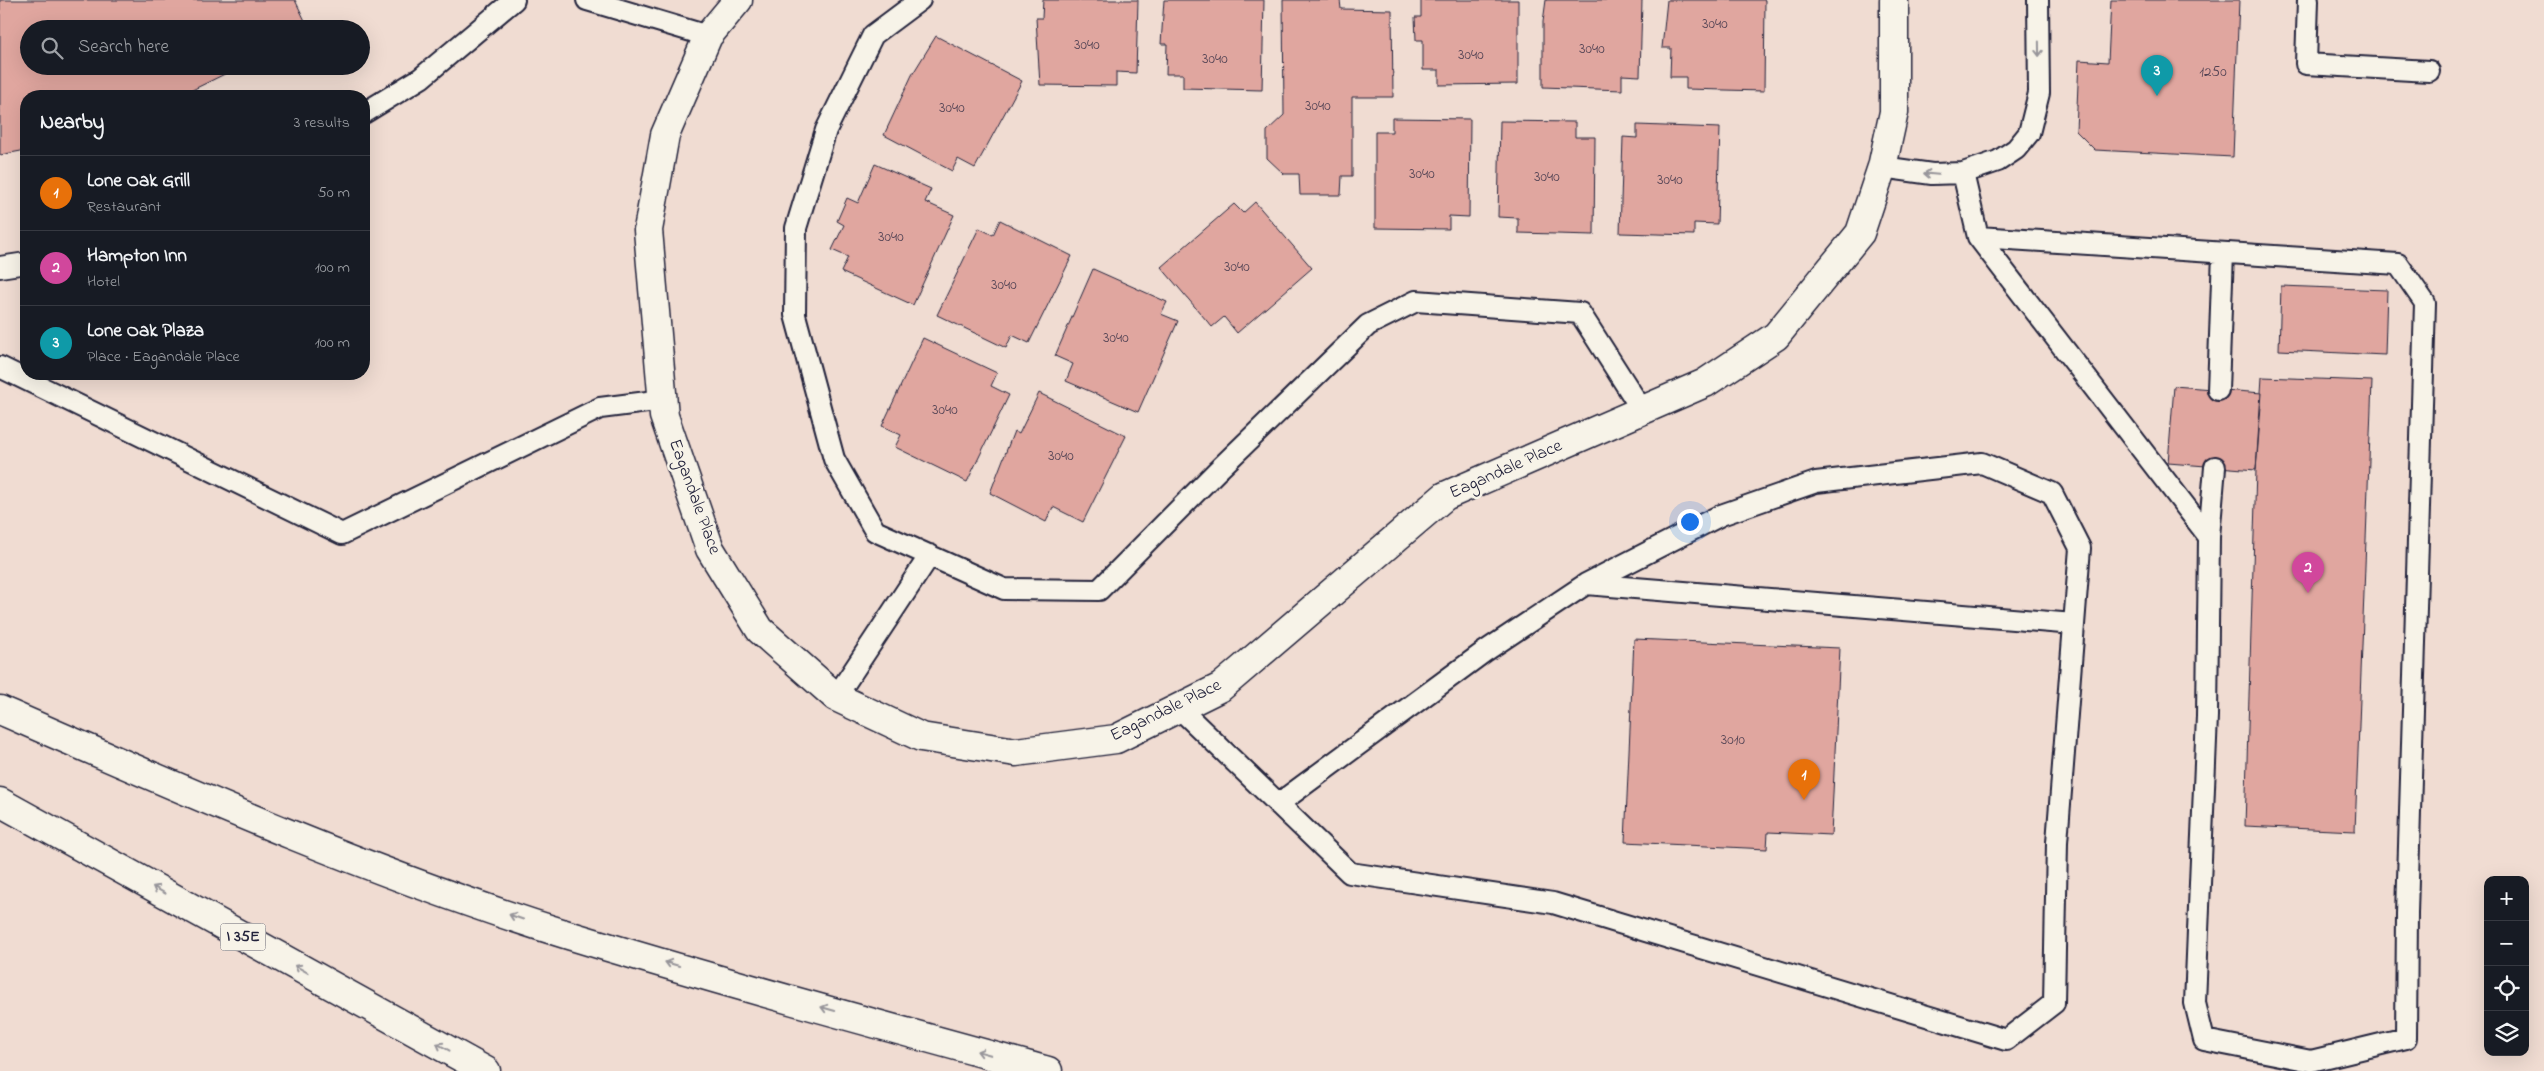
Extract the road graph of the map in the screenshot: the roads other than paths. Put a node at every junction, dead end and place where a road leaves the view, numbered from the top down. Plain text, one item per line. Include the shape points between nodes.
1 (514, 0) edge
2 (587, 0) edge
3 (738, 0) edge
4 (920, 0) edge
5 (1894, 0) edge
6 (2038, 0) edge
7 (2308, 0) edge
8 (708, 36) junction
9 (2430, 71) dead end
10 (370, 109) edge
11 (1882, 166) junction
12 (1963, 174) junction
13 (1978, 237) junction
14 (2223, 253) junction
15 (20, 264) edge
16 (0, 267) edge
17 (0, 367) edge
18 (20, 377) edge
19 (27, 380) edge
20 (2218, 390) dead end
21 (663, 400) junction
22 (1642, 410) junction
23 (2215, 467) dead end
24 (2209, 537) junction
25 (930, 555) junction
26 (1586, 584) junction
27 (2074, 624) junction
28 (836, 697) junction
29 (1179, 708) junction
30 (0, 710) edge
31 (0, 802) edge
32 (1278, 804) junction
33 (486, 1071) edge
34 (1048, 1071) edge

1 - 10 lane via 421,78
2 - 8 lane
3 - 8 main road, Eagandale Place
4 - 25 lane via 874,35 826,130 796,228 795,315 834,459 875,531
5 - 11 main road, Eagandale Place via 1894,112
6 -> 12 lane via 2039,93 2029,133 2016,149 1998,161
7 - 9 lane via 2306,64
8 - 21 main road, Eagandale Place via 666,135 648,230
12 -> 11 lane via 1932,174
11 - 22 main road, Eagandale Place via 1860,233 1776,336 1705,383
12 - 13 lane
13 - 14 lane
13 - 24 lane
14 - 20 lane
14 - 24 lane via 2398,264 2425,303 2406,1038 2311,1061 2204,1040 2195,1002 2207,716
15 - 16 lane
17 - 18 lane
19 - 21 lane via 342,534 600,408
21 - 28 main road, Eagandale Place via 664,416 710,549 760,630
22 - 25 lane via 1580,312 1416,301 1368,325 1099,590 1004,589
22 - 29 main road, Eagandale Place via 1444,496 1222,687
23 - 24 lane
25 - 28 lane
26 - 27 lane
26 - 27 lane via 1721,515 1816,482 1982,463 2052,493 2080,548
26 - 32 lane via 1484,652
27 - 32 lane via 2057,842 2054,1003 2006,1040 1553,903 1350,873
28 - 29 main road, Eagandale Place via 921,737 1016,752 1116,739
29 - 32 lane
34 -> 30 main road via 564,933 368,865 169,784
33 -> 31 main road, I 35E

